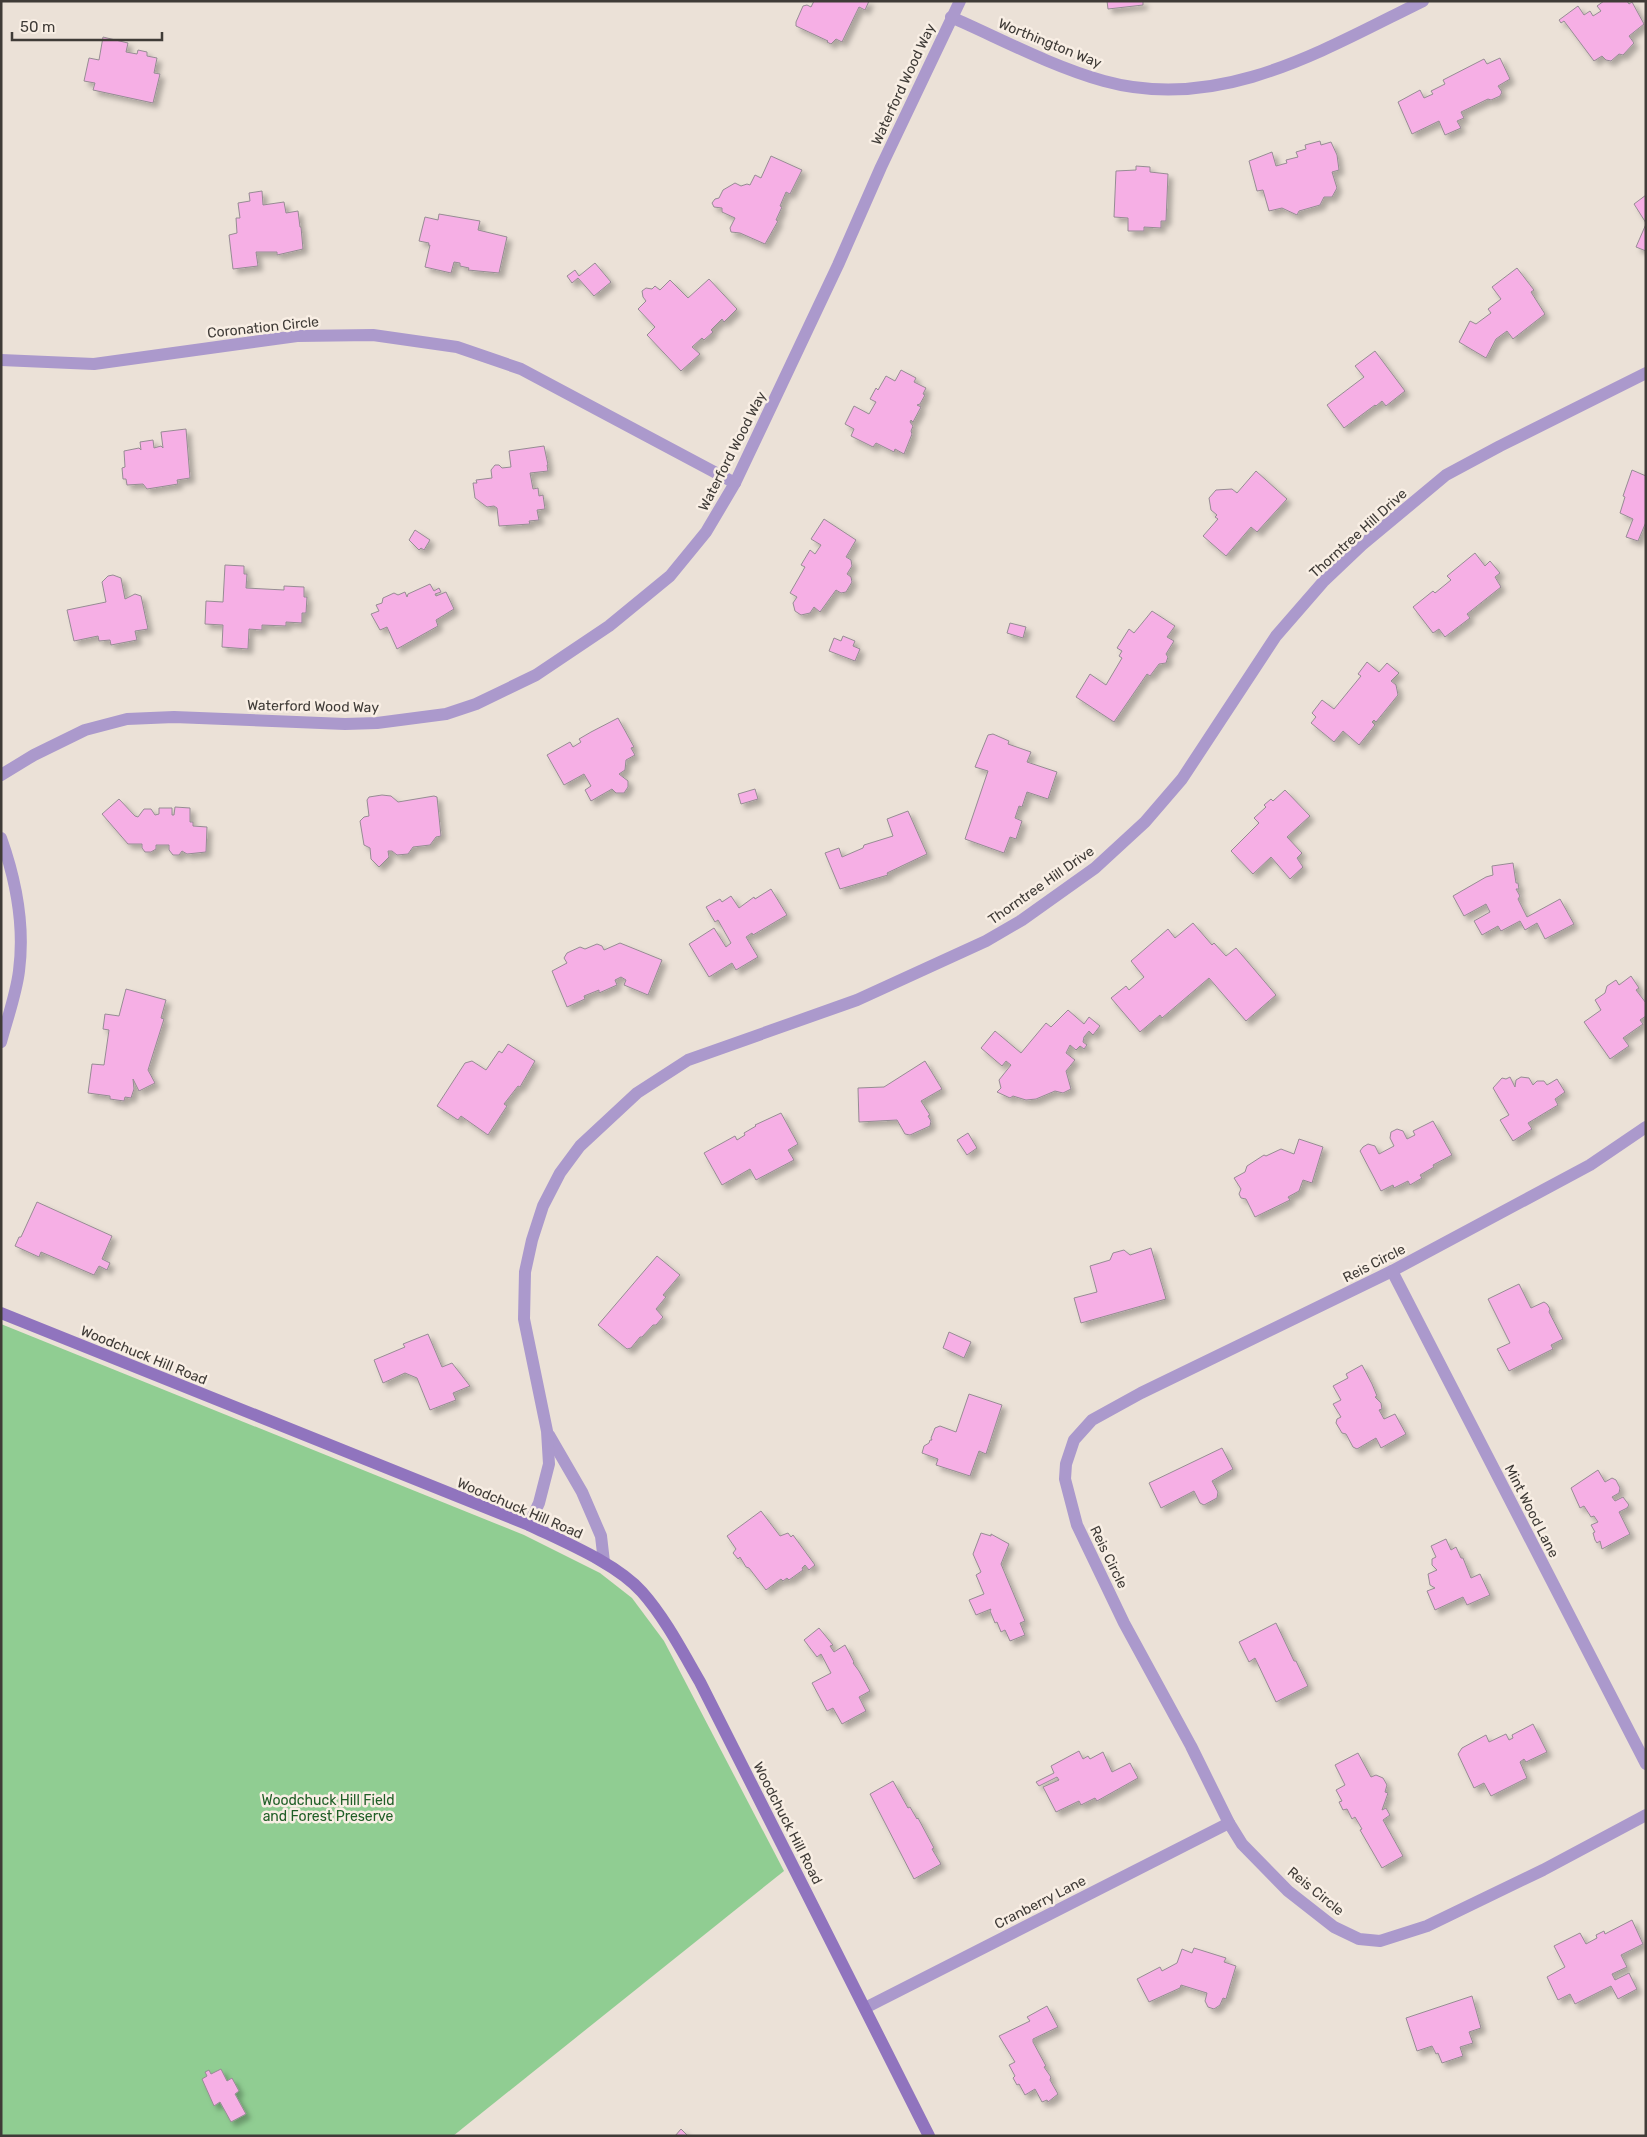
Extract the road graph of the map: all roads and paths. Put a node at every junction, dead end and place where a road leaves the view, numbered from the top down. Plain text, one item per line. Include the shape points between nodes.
1 (960, 1) edge
2 (1423, 1) edge
3 (951, 16) junction
4 (1, 360) edge
5 (1646, 374) edge
6 (735, 483) junction
7 (1, 775) edge
8 (1, 838) edge
9 (1, 1042) edge
10 (1646, 1126) edge
11 (1392, 1271) junction
12 (1, 1313) edge
13 (546, 1431) junction
14 (529, 1525) junction
15 (604, 1562) junction
16 (1646, 1764) edge
17 (1646, 1815) edge
18 (1229, 1823) junction
19 (865, 2008) junction
20 (930, 2136) edge

1 - 3 street, Waterford Wood Way
2 - 3 street, Worthington Way via 1300,62 1244,80 1194,88 1145,89 1105,81 1059,66
3 - 6 street, Waterford Wood Way
4 - 6 street, Coronation Circle via 94,364 297,336 373,335 457,347 521,370
5 - 13 street, Thorntree Hill Drive via 1446,475 1362,545 1323,582 1276,636 1182,779 1146,822 1095,868 1022,920 986,940 857,1000 688,1060 637,1093 580,1146 560,1173 543,1206 525,1272 524,1319
6 - 7 street, Waterford Wood Way via 706,532 670,576 609,626 542,670 476,704 446,714 376,723 174,717 127,719 85,730
8 - 9 street via 14,873 21,921 19,971
10 - 11 street, Reis Circle via 1590,1165
11 - 16 street, Mint Wood Lane
11 - 18 street, Reis Circle via 1092,1420 1074,1440 1066,1464 1065,1479 1077,1525 1124,1623
12 - 14 street, Woodchuck Hill Road
13 - 14 street, Thorntree Hill Drive via 549,1464 546,1482
13 - 15 street, Thorntree Hill Drive via 587,1504 601,1536
14 - 15 street, Woodchuck Hill Road
15 - 19 street, Woodchuck Hill Road via 641,1590 700,1682
17 - 18 street, Reis Circle via 1427,1926 1380,1941 1359,1939 1334,1927 1296,1897 1242,1844
18 - 19 street, Cranberry Lane
19 - 20 street, Woodchuck Hill Road

